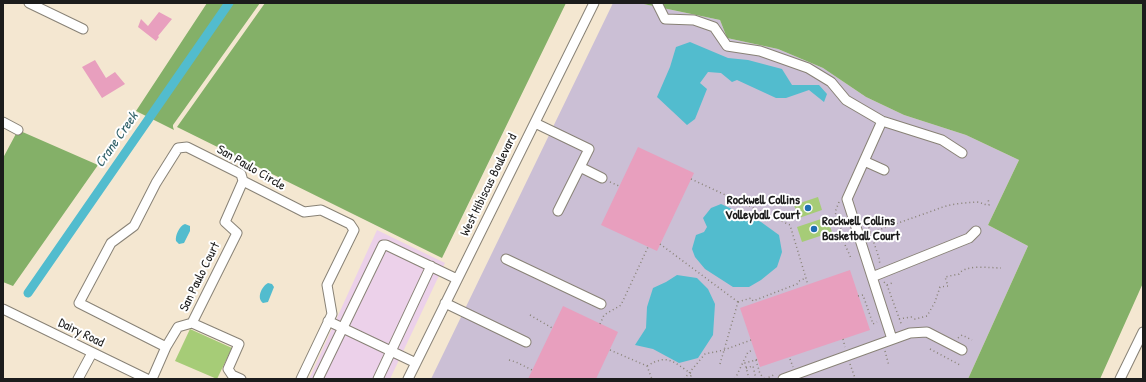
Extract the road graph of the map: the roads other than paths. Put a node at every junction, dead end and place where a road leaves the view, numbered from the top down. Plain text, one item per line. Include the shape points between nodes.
1 (29, 3) edge
2 (594, 3) edge
3 (657, 3) edge
4 (83, 29) dead end
5 (882, 121) junction
6 (3, 122) edge
7 (534, 123) junction
8 (18, 130) dead end
9 (962, 153) dead end
10 (864, 161) junction
11 (580, 167) junction
12 (884, 170) dead end
13 (602, 178) road end
14 (243, 181) junction
15 (558, 211) dead end
16 (976, 231) dead end
17 (506, 260) dead end
18 (431, 266) junction
19 (872, 277) junction
20 (457, 279) junction
21 (445, 303) junction
22 (601, 304) dead end
23 (3, 309) edge
24 (328, 321) junction
25 (192, 323) junction
26 (342, 328) junction
27 (1143, 332) edge
28 (892, 339) junction
29 (526, 342) dead end
30 (166, 347) junction
31 (962, 350) dead end
32 (391, 351) junction
33 (92, 353) junction
34 (416, 363) junction
35 (794, 374) edge
36 (781, 376) edge
37 (78, 379) edge
38 (147, 379) edge
39 (152, 379) edge
40 (241, 379) edge
41 (302, 379) edge
42 (318, 379) edge
43 (378, 379) edge
44 (408, 379) edge
45 (1120, 379) edge

1 - 4 street
2 - 7 street, West Hibiscus Boulevard
3 - 5 street via 665,19 694,20 714,27 728,46 760,51 808,68 831,82 846,100
5 - 9 street via 942,140
5 - 10 street
6 - 8 street
7 - 11 street via 589,149
7 - 20 street, West Hibiscus Boulevard
10 - 12 street
10 - 19 street via 847,199
11 - 13 street
11 - 15 street
14 - 24 street, San Paulo Circle via 304,212 321,210 350,224 354,230 327,285 332,314
14 - 25 street, San Paulo Court via 225,222 237,232
14 - 30 street, San Paulo Circle via 240,174 187,147 178,148 134,226 111,243 79,303
16 - 19 street via 969,238
17 - 22 street
18 - 20 street
18 - 26 street via 382,245
18 - 32 street
19 - 28 street
20 - 21 street, West Hibiscus Boulevard
21 - 29 street
21 - 34 street, West Hibiscus Boulevard
23 - 33 street, Dairy Road
24 - 26 street
24 - 41 street, San Paulo Circle
25 - 30 street, San Paulo Court via 178,327
25 - 40 street via 239,344 228,369
26 - 32 street
26 - 42 street
27 - 45 street
28 - 31 street via 910,333 928,332
28 - 35 street
30 - 39 street, San Paulo Court
32 - 34 street
32 - 43 street
33 - 37 street
33 - 38 street, Dairy Road
34 - 44 street, West Hibiscus Boulevard
35 - 36 street

